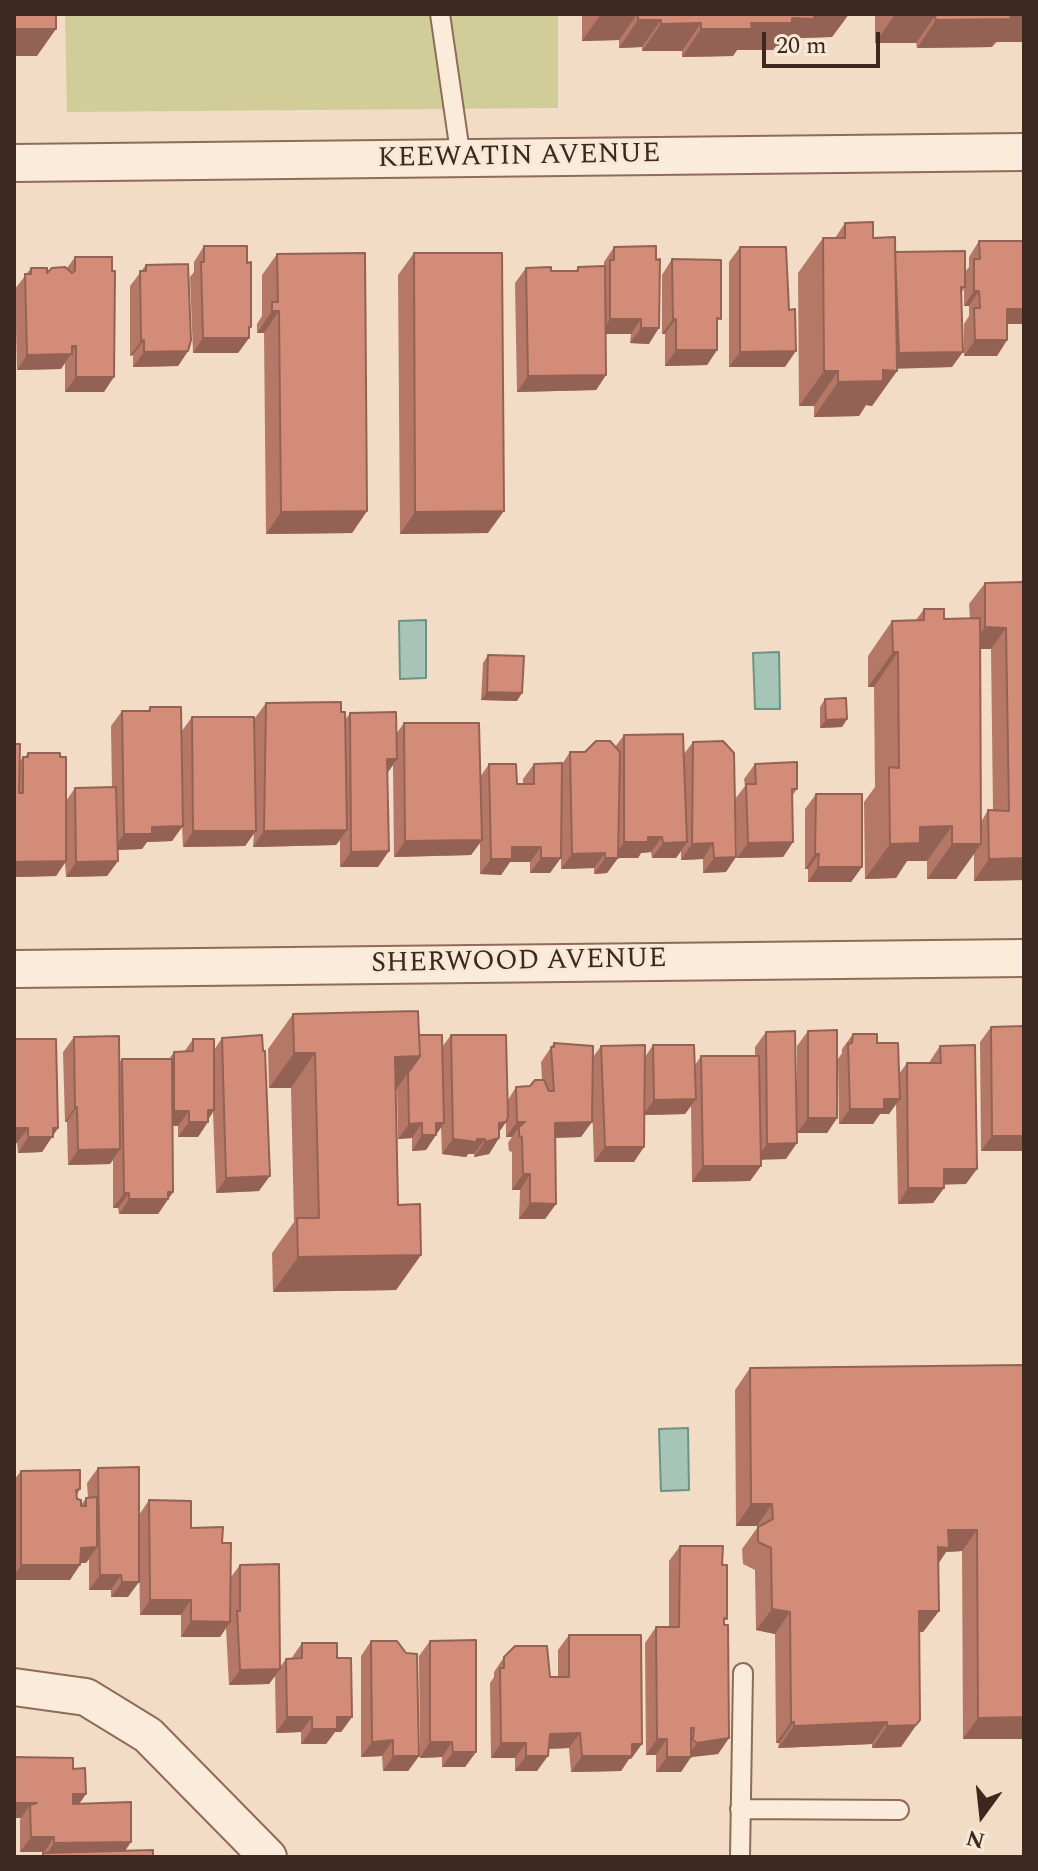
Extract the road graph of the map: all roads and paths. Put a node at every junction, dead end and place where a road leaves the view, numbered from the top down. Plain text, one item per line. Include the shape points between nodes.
1 (440, 14) edge
2 (1024, 152) edge
3 (461, 159) junction
4 (14, 163) edge
5 (1024, 958) edge
6 (14, 969) edge
7 (743, 1673) dead end
8 (14, 1687) edge
9 (740, 1809) junction
10 (899, 1810) dead end
11 (268, 1857) edge
12 (740, 1857) edge

1 - 3 lane
2 - 3 street, KEEWATIN AVENUE
3 - 4 street, KEEWATIN AVENUE
5 - 6 street, SHERWOOD AVENUE
7 - 9 lane
8 - 11 street via 86,1697 148,1735
9 - 10 lane
9 - 12 lane

